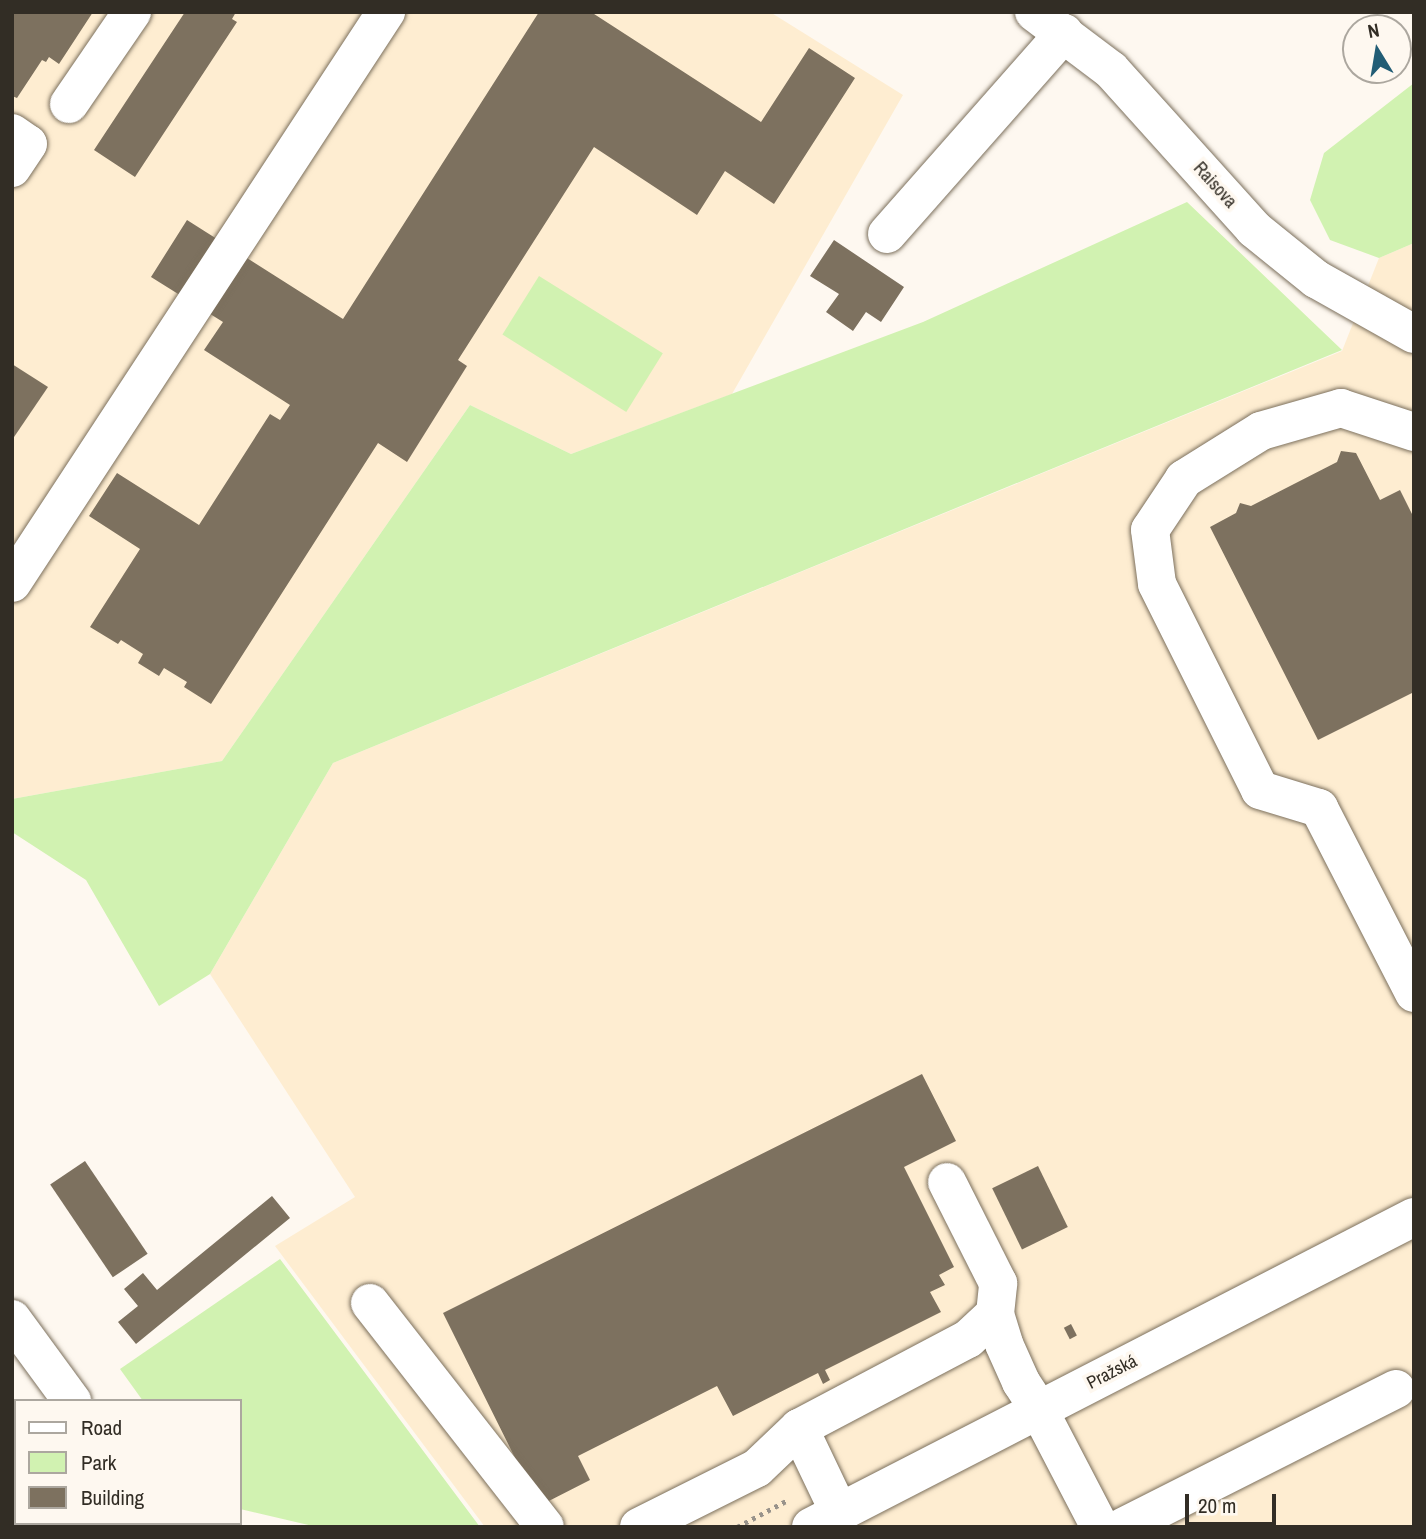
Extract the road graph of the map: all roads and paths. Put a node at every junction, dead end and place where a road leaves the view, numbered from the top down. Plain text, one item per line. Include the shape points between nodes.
1 (132, 12) edge
2 (386, 12) edge
3 (1049, 22) edge
4 (69, 104) dead end
5 (12, 134) edge
6 (12, 168) edge
7 (887, 234) dead end
8 (1414, 334) edge
9 (1414, 432) edge
10 (12, 583) edge
11 (1414, 993) edge
12 (947, 1182) dead end
13 (1414, 1217) edge
14 (370, 1303) dead end
15 (995, 1314) junction
16 (12, 1319) edge
17 (1396, 1389) dead end
18 (71, 1399) edge
19 (1039, 1410) junction
20 (799, 1428) junction
21 (825, 1520) edge
22 (545, 1527) edge
23 (639, 1527) edge
24 (1100, 1527) edge
25 (1123, 1527) edge

1 - 4 street
2 - 10 street
3 - 7 street
3 - 8 street, Raisova via 1111,70 1254,229 1316,279
5 - 6 street via 28,144
9 - 11 street via 1341,408 1261,431 1184,479 1150,530 1157,583 1260,790 1319,808
12 - 15 street via 998,1283
13 - 19 street, Pražská
14 - 22 street
15 - 19 street via 1004,1345
15 - 20 street via 968,1339
16 - 18 street
17 - 25 street
19 - 21 street, Pražská
19 - 24 street
20 - 21 street
20 - 23 street via 757,1468

